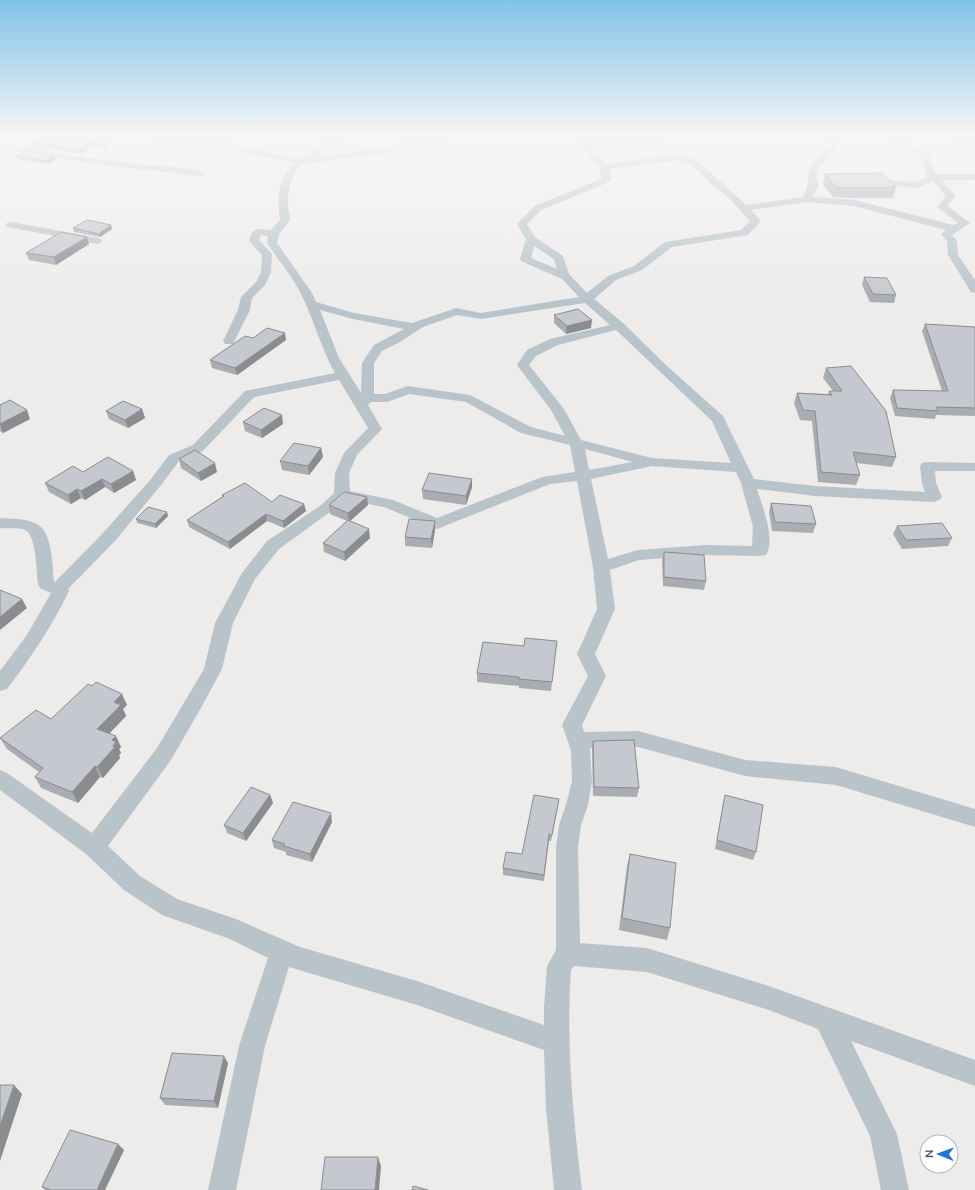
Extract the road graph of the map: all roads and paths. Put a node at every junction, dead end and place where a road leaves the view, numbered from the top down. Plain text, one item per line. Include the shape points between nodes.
1 (284, 193) edge
2 (576, 193) edge
3 (728, 193) edge
4 (810, 193) edge
5 (948, 193) edge
6 (807, 199) junction
7 (745, 208) junction
8 (0, 224) edge
9 (11, 225) junction
10 (0, 229) edge
11 (956, 229) junction
12 (274, 233) junction
13 (531, 239) junction
14 (98, 241) dead end
15 (568, 278) junction
16 (975, 290) edge
17 (587, 299) junction
18 (311, 304) junction
19 (619, 326) junction
20 (415, 327) junction
21 (229, 341) dead end
22 (344, 375) junction
23 (364, 401) junction
24 (576, 443) junction
25 (652, 462) junction
26 (975, 467) edge
27 (741, 468) junction
28 (583, 476) junction
29 (748, 483) junction
30 (342, 494) junction
31 (0, 523) edge
32 (601, 567) junction
33 (58, 590) junction
34 (0, 684) edge
35 (577, 740) junction
36 (0, 779) edge
37 (975, 818) edge
38 (94, 847) junction
39 (282, 952) junction
40 (568, 954) junction
41 (827, 1019) junction
42 (557, 1042) junction
43 (975, 1073) edge
44 (222, 1190) edge
45 (568, 1190) edge
46 (895, 1190) edge

1 - 12 street via 285,220
2 - 13 street via 538,208 522,224
3 - 7 street
4 - 6 street
5 - 11 street via 951,196 942,207 965,223
6 - 7 street
6 - 11 street via 854,203
7 - 17 street via 756,221 744,233 670,244 638,268 612,278
8 - 9 street
9 - 10 street
9 - 14 street
11 - 16 street via 946,234 952,241 953,255
12 - 18 street via 272,243
12 - 21 street via 257,232 254,241 267,254 266,272 261,283 247,297 244,310
13 - 15 street via 559,258 564,275
13 - 15 street via 525,259
15 - 17 street
17 - 19 street
17 - 20 street via 481,316 456,311
18 - 20 street via 353,316
18 - 22 street via 333,358
19 - 24 street via 554,342 531,353 523,366 557,409
19 - 27 street via 718,419
20 - 23 street via 378,348 368,363
22 - 23 street
22 - 33 street via 250,394 198,448 174,458 109,537
23 - 24 street via 387,398 408,390 470,399 526,430
23 - 30 street via 375,429 351,453 342,473
24 - 25 street
24 - 28 street
25 - 27 street
25 - 28 street
26 - 29 street via 927,466 934,497 815,491
27 - 29 street
28 - 30 street via 547,480 437,524 388,503
28 - 32 street
29 - 32 street via 761,527 760,551 705,550 638,555
30 - 38 street via 273,545 248,577 224,623 213,669 195,701 164,754
31 - 33 street via 30,526 38,534 46,584
32 - 35 street via 606,609 586,654 597,676 572,725
33 - 34 street via 62,591 49,616 17,664
35 - 37 street via 638,739 745,768 836,776
35 - 40 street via 581,750 582,781 567,847
36 - 38 street
38 - 39 street via 132,883 170,907 236,930
39 - 42 street via 417,993
39 - 44 street via 252,1046
40 - 41 street via 647,960
40 - 42 street via 559,966
41 - 43 street
41 - 46 street via 884,1134
42 - 45 street via 559,1108

